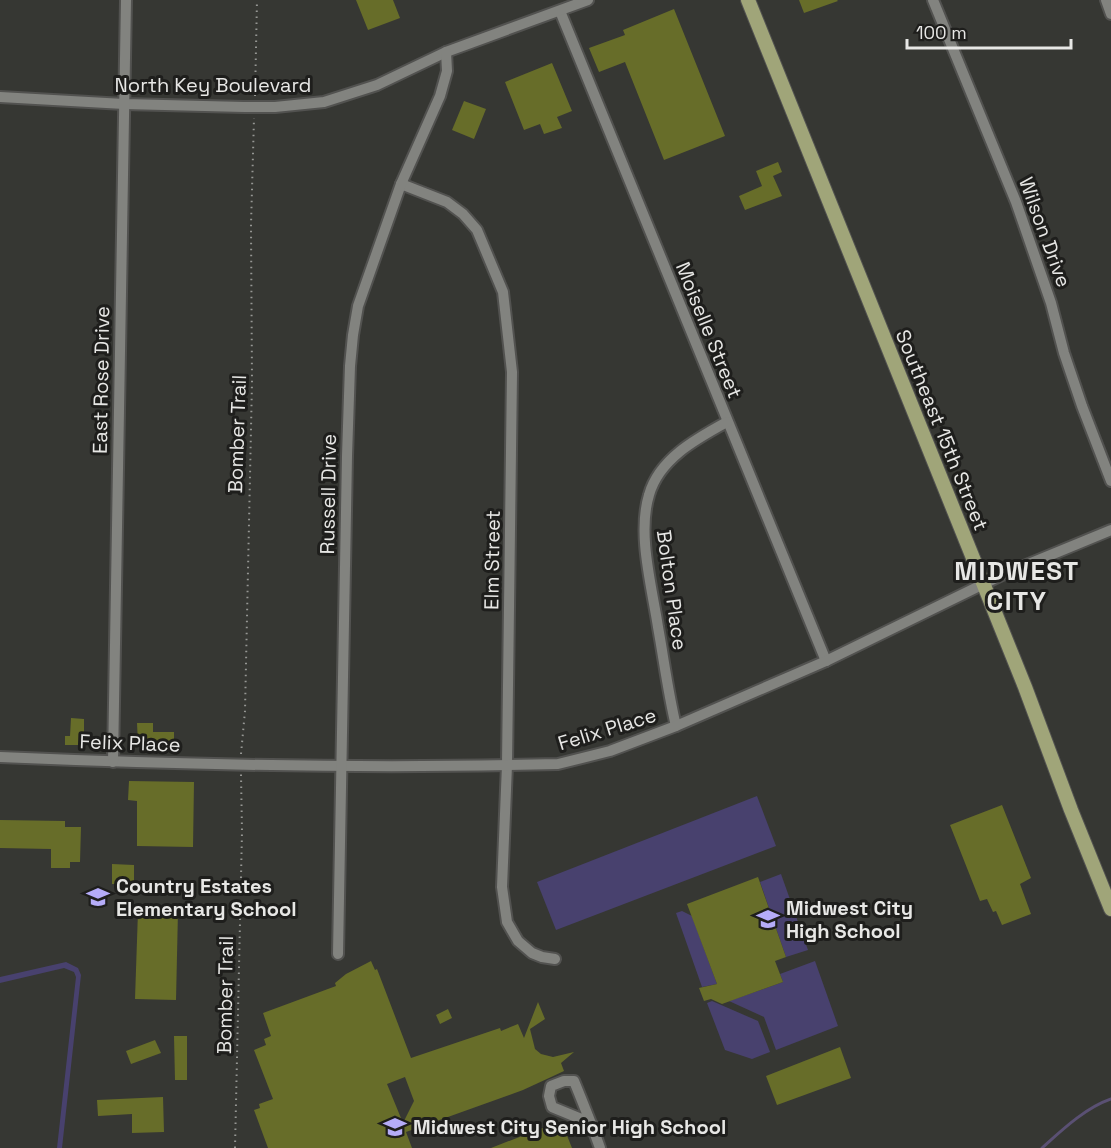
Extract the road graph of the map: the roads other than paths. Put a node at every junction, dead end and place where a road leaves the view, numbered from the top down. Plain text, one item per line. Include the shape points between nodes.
1 (126, 0) edge
2 (588, 0) edge
3 (748, 0) edge
4 (933, 0) edge
5 (1106, 0) edge
6 (560, 11) junction
7 (1111, 14) edge
8 (446, 52) junction
9 (0, 98) edge
10 (124, 104) junction
11 (400, 184) junction
12 (727, 422) junction
13 (1111, 481) edge
14 (1111, 530) edge
15 (984, 584) junction
16 (826, 661) junction
17 (676, 726) junction
18 (0, 757) edge
19 (112, 762) junction
20 (507, 765) junction
21 (340, 767) junction
22 (1111, 909) edge
23 (338, 954) dead end
24 (555, 959) dead end
25 (591, 1123) junction
26 (600, 1148) edge

1 - 10 street, East Rose Drive
2 - 6 street, North Key Boulevard
3 - 15 main road, Southeast 15th Street
4 - 13 street, Wilson Drive via 1016,202 1082,406
5 - 7 street
6 - 8 street, North Key Boulevard
6 - 12 street, Moiselle Street
8 - 10 street, North Key Boulevard via 377,85 324,102 264,107
8 - 11 street, Russell Drive via 447,71 440,96
9 - 10 street, North Key Boulevard
10 - 19 street, East Rose Drive
11 - 20 street, Elm Street via 447,202 463,214 477,230 503,292 512,372
11 - 21 street, Russell Drive via 358,306 350,366
12 - 16 street, Moiselle Street
12 - 17 street, Bolton Place via 672,458 649,495 644,528 648,564
14 - 15 street, Felix Place
15 - 16 street, Felix Place
15 - 22 main road, Southeast 15th Street
16 - 17 street, Felix Place
17 - 20 street, Felix Place via 586,758 558,764
18 - 19 street, Felix Place
19 - 21 street, Felix Place
20 - 21 street, Felix Place
20 - 24 street, Elm Street via 502,887 505,914 524,947
21 - 23 street, Russell Drive
25 - 25 street via 574,1081 551,1086 552,1107
25 - 26 street

